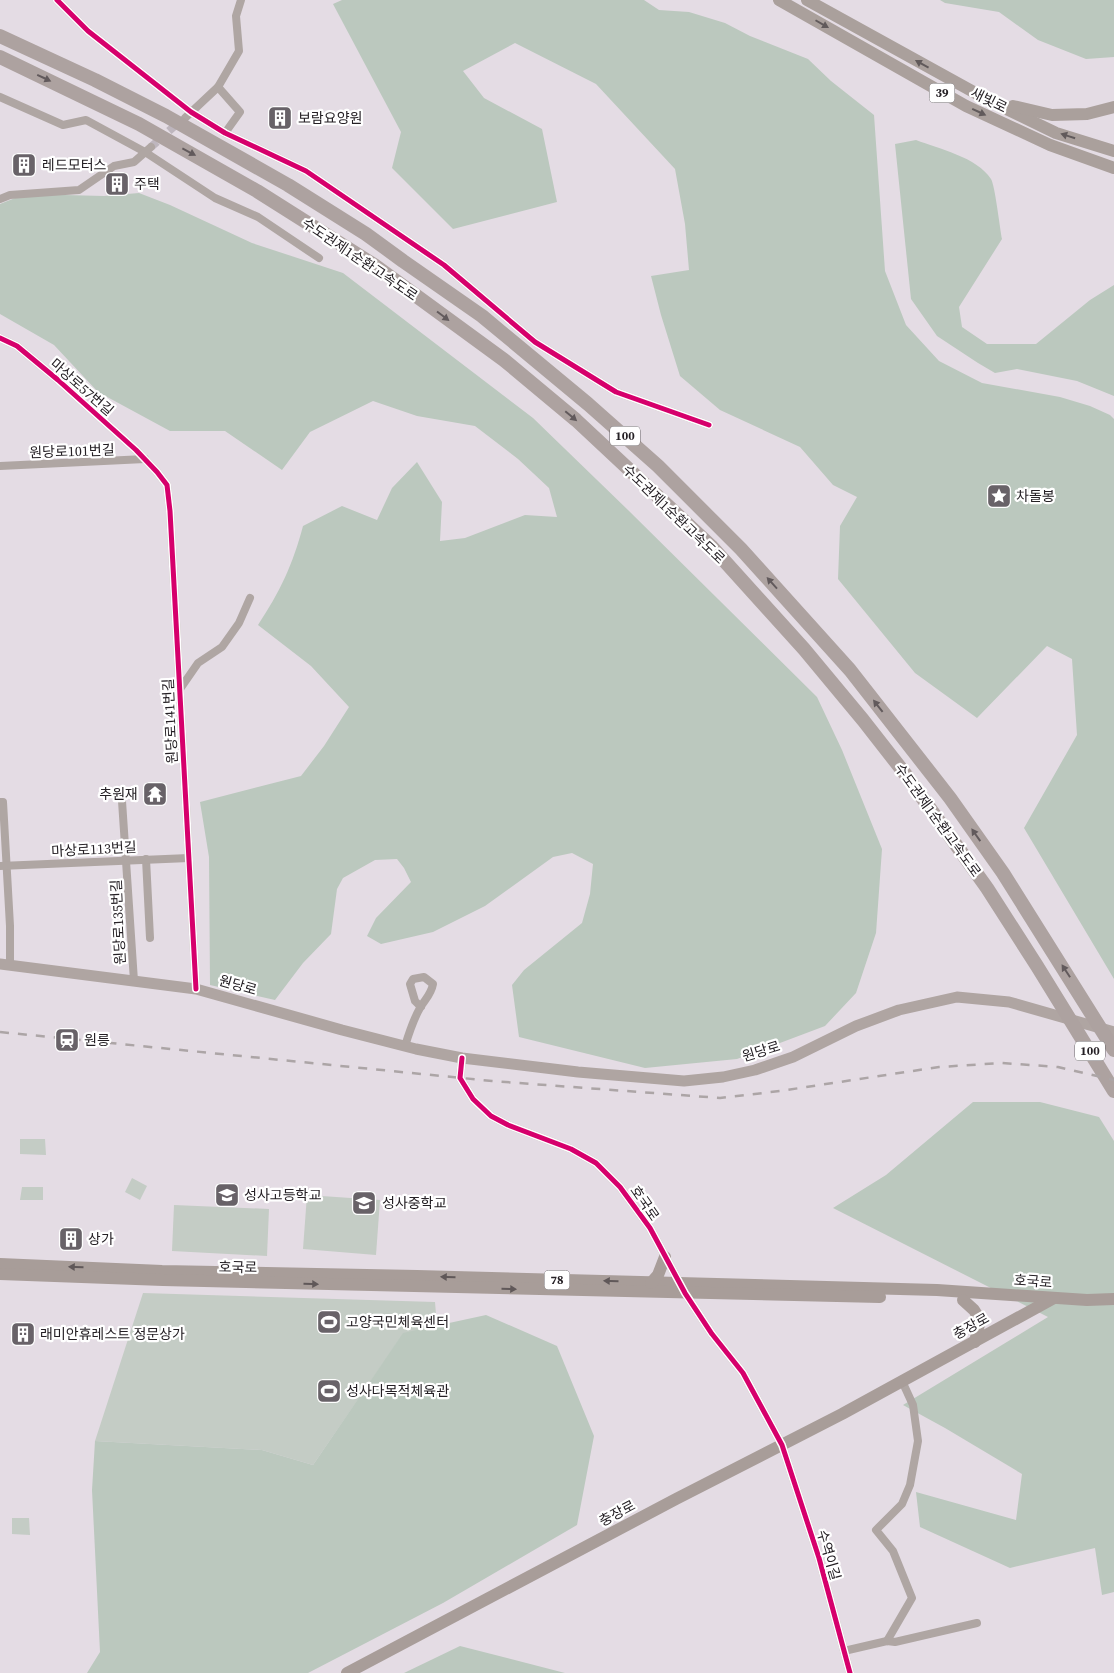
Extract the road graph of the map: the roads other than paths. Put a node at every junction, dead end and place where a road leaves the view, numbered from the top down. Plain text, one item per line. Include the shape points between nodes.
1 (57, 0) edge
2 (241, 0) edge
3 (780, 0) edge
4 (807, 0) edge
5 (0, 36) edge
6 (0, 58) edge
7 (218, 87) junction
8 (0, 97) edge
9 (990, 101) junction
10 (1114, 107) edge
11 (188, 115) junction
12 (225, 134) junction
13 (148, 150) junction
14 (1114, 151) edge
15 (1114, 168) edge
16 (0, 199) edge
17 (319, 258) dead end
18 (0, 338) edge
19 (709, 425) dead end
20 (145, 459) junction
21 (0, 466) edge
22 (250, 598) dead end
23 (180, 689) junction
24 (1, 802) edge
25 (122, 802) dead end
26 (189, 858) junction
27 (127, 860) junction
28 (146, 860) junction
29 (3, 866) edge
30 (150, 938) dead end
31 (5, 965) edge
32 (134, 981) junction
33 (196, 989) junction
34 (421, 1007) dead end
35 (1114, 1032) edge
36 (405, 1046) junction
37 (1114, 1050) edge
38 (462, 1058) junction
39 (1114, 1091) edge
40 (665, 1257) junction
41 (0, 1264) edge
42 (0, 1274) edge
43 (651, 1282) junction
44 (682, 1288) junction
45 (1114, 1299) edge
46 (962, 1300) junction
47 (1048, 1301) junction
48 (1114, 1306) edge
49 (975, 1342) junction
50 (902, 1381) junction
51 (782, 1445) junction
52 (977, 1623) dead end
53 (887, 1641) junction
54 (844, 1651) junction
55 (347, 1673) edge
56 (850, 1673) edge

1 - 11 street via 88,31
2 - 7 street via 236,16 239,50
3 -> 15 highway, 새빛로 / 39 via 966,106 1050,145
9 -> 4 highway, 새빛로 / 39
37 -> 5 highway, 수도권제1순환고속도로 / 100 via 1003,873 950,798 850,670 741,549 631,441 482,316 366,234 288,185 166,116
6 -> 39 highway, 수도권제1순환고속도로 / 100 via 139,124 257,191 374,265 504,360 576,420 711,546 863,720 987,888
7 - 11 street
7 - 12 street via 240,112
8 - 13 street via 63,125 86,120
9 - 10 highway via 1052,115 1087,114
14 -> 9 highway, 새빛로 / 39 via 1056,133
11 - 12 street
12 - 19 street via 306,171 444,265 535,342 616,392
13 - 16 street via 134,162 114,166 79,190 10,195
13 - 17 street via 215,198 258,217
18 - 20 street, 마상로57번길 via 16,346 58,380
20 - 21 street, 원당로101번길
20 - 23 street, 원당로141번길 via 167,485
22 - 23 street, 원당로141번길 via 239,623 222,647 198,663
23 - 26 street, 원당로141번길
24 - 29 street
25 - 27 street, 원당로135번길
26 - 28 street, 마상로113번길
26 - 33 street, 원당로141번길
27 - 28 street, 마상로113번길
27 - 29 street, 마상로113번길
27 - 32 street, 원당로135번길
28 - 30 street
29 - 31 street via 10,926
31 - 32 main road, 원당로
32 - 33 main road, 원당로
33 - 36 main road, 원당로
34 - 36 street
35 - 38 main road, 원당로 via 1009,1002 957,997 899,1010 793,1056 756,1070 723,1077 684,1081
36 - 38 main road, 원당로
38 - 40 street, 호국로 via 460,1078 473,1099 491,1116 508,1125 571,1149 596,1163 620,1187 650,1228
40 - 43 main road via 658,1275
40 - 44 street, 호국로
43 -> 41 main road, 호국로 / 78 via 162,1271
42 -> 44 main road, 호국로 / 78
43 - 44 main road, 호국로 / 78
44 - 46 main road, 호국로 / 78
44 - 47 main road, 호국로 / 78 via 937,1290
44 - 51 street, 호국로 via 743,1373
45 - 47 main road, 호국로 / 78
46 - 47 main road, 호국로 / 78
46 - 49 main road via 980,1320
47 - 48 main road, 호국로 / 78 via 1086,1307
47 - 49 main road, 충장로
49 - 50 main road, 충장로
50 - 51 main road, 충장로
50 - 53 street via 914,1405 918,1441 910,1485 902,1504 876,1530 893,1551 912,1598
51 - 54 street, 수역이길 via 819,1558
51 - 55 main road, 충장로
52 - 53 street via 895,1642
53 - 54 street
54 - 56 street, 수역이길

